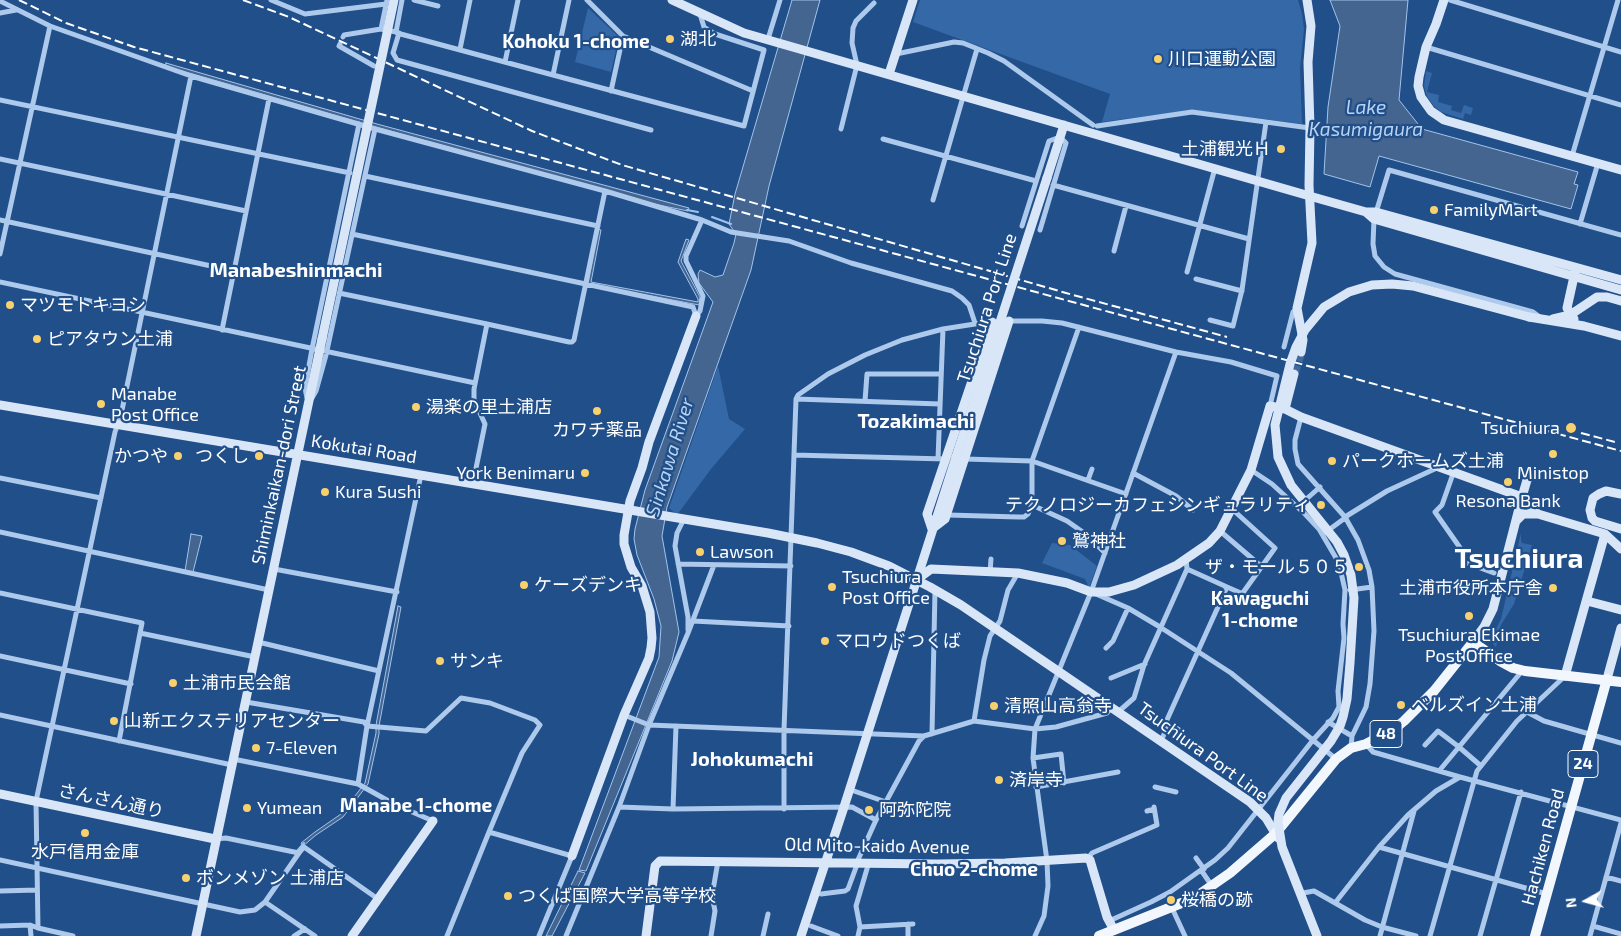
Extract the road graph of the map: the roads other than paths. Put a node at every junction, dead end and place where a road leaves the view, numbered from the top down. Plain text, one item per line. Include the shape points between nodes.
1 (271, 0) edge
2 (402, 0) edge
3 (414, 0) edge
4 (470, 0) edge
5 (518, 0) edge
6 (569, 0) edge
7 (587, 0) edge
8 (672, 0) edge
9 (780, 0) edge
10 (913, 0) edge
11 (1307, 0) edge
12 (1444, 0) edge
13 (1450, 0) edge
14 (1618, 0) edge
15 (0, 1) edge
16 (389, 1) edge
17 (874, 3) dead end
18 (438, 6) dead end
19 (16, 10) junction
20 (0, 13) edge
21 (700, 14) junction
22 (50, 26) junction
23 (381, 29) junction
24 (398, 33) junction
25 (623, 36) junction
26 (343, 37) dead end
27 (770, 40) junction
28 (340, 44) dead end
29 (1426, 46) junction
30 (1605, 47) junction
31 (460, 49) junction
32 (977, 49) junction
33 (1621, 52) edge
34 (896, 54) junction
35 (505, 62) junction
36 (857, 65) junction
37 (374, 66) dead end
38 (889, 74) junction
39 (553, 75) junction
40 (191, 76) junction
41 (612, 91) junction
42 (753, 91) junction
43 (963, 96) junction
44 (1590, 96) junction
45 (269, 98) junction
46 (0, 100) edge
47 (1621, 105) edge
48 (32, 106) junction
49 (1266, 122) junction
50 (359, 124) junction
51 (1064, 125) junction
52 (1310, 128) junction
53 (375, 129) junction
54 (840, 129) dead end
55 (651, 130) dead end
56 (1060, 137) junction
57 (178, 138) junction
58 (883, 139) dead end
59 (258, 153) junction
60 (1572, 156) junction
61 (946, 157) junction
62 (0, 159) edge
63 (20, 163) junction
64 (1598, 163) junction
65 (1215, 168) junction
66 (1621, 170) edge
67 (350, 173) junction
68 (365, 176) junction
69 (1258, 180) junction
70 (1036, 181) junction
71 (1050, 182) junction
72 (605, 192) junction
73 (166, 195) junction
74 (1310, 196) junction
75 (933, 200) dead end
76 (1126, 206) junction
77 (246, 211) junction
78 (1375, 215) junction
79 (0, 220) edge
80 (702, 220) junction
81 (7, 222) junction
82 (1580, 224) junction
83 (598, 226) junction
84 (1022, 226) dead end
85 (1199, 226) junction
86 (1040, 230) dead end
87 (352, 234) junction
88 (1621, 235) edge
89 (1249, 239) junction
90 (1114, 251) dead end
91 (0, 254) edge
92 (154, 254) junction
93 (234, 271) junction
94 (1187, 272) dead end
95 (1575, 272) junction
96 (1196, 279) dead end
97 (1621, 280) edge
98 (0, 282) edge
99 (586, 285) junction
100 (1621, 290) edge
101 (1242, 291) junction
102 (339, 293) junction
103 (1621, 301) edge
104 (1297, 308) junction
105 (142, 312) junction
106 (1570, 314) junction
107 (696, 316) junction
108 (1543, 319) junction
109 (1009, 320) junction
110 (1210, 320) dead end
111 (992, 322) junction
112 (487, 324) junction
113 (975, 324) junction
114 (1584, 326) junction
115 (1079, 327) junction
116 (943, 329) junction
117 (222, 330) junction
118 (1621, 336) edge
119 (1284, 347) dead end
120 (320, 350) junction
121 (1176, 352) junction
122 (1301, 352) tunnel mouth
123 (941, 374) junction
124 (1294, 374) tunnel mouth
125 (475, 383) junction
126 (796, 399) junction
127 (865, 401) junction
128 (0, 404) edge
129 (940, 404) junction
130 (1270, 406) junction
131 (1285, 409) junction
132 (1301, 417) junction
133 (118, 424) junction
134 (298, 454) junction
135 (794, 455) junction
136 (960, 458) junction
137 (942, 459) junction
138 (1032, 461) junction
139 (1440, 467) junction
140 (1092, 469) dead end
141 (1251, 470) junction
142 (1454, 472) junction
143 (1133, 473) junction
144 (421, 475) junction
145 (1530, 476) dead end
146 (0, 478) edge
147 (1088, 480) junction
148 (473, 483) junction
149 (1320, 487) junction
150 (1126, 494) junction
151 (1621, 494) edge
152 (1522, 497) junction
153 (101, 498) junction
154 (1032, 505) junction
155 (1297, 507) junction
156 (1232, 509) junction
157 (632, 510) junction
158 (1193, 510) dead end
159 (1538, 514) junction
160 (948, 515) dead end
161 (1345, 518) junction
162 (684, 519) junction
163 (1515, 523) junction
164 (932, 529) junction
165 (1621, 530) edge
166 (1220, 531) junction
167 (0, 532) edge
168 (1605, 534) junction
169 (1322, 536) junction
170 (792, 537) junction
171 (1621, 549) edge
172 (89, 551) junction
173 (1104, 553) junction
174 (991, 559) dead end
175 (678, 564) junction
176 (1186, 564) junction
177 (714, 565) junction
178 (791, 566) junction
179 (1262, 566) junction
180 (274, 569) junction
181 (990, 572) junction
182 (1018, 573) junction
183 (1494, 573) dead end
184 (916, 580) junction
185 (1227, 587) junction
186 (1372, 587) junction
187 (270, 590) junction
188 (936, 590) junction
189 (1345, 590) junction
190 (397, 592) junction
191 (1091, 592) junction
192 (0, 593) edge
193 (1242, 594) junction
194 (1259, 601) dead end
195 (1587, 601) junction
196 (1128, 608) junction
197 (77, 609) junction
198 (1621, 610) edge
199 (693, 621) junction
200 (789, 626) junction
201 (1160, 627) junction
202 (996, 628) junction
203 (1621, 628) edge
204 (140, 633) junction
205 (688, 633) junction
206 (258, 642) junction
207 (1473, 642) junction
208 (1106, 648) dead end
209 (1198, 652) junction
210 (0, 656) edge
211 (255, 658) junction
212 (1145, 664) junction
213 (64, 670) junction
214 (379, 670) junction
215 (1058, 671) junction
216 (1522, 671) junction
217 (1565, 676) junction
218 (1111, 678) dead end
219 (1606, 680) junction
220 (1621, 682) edge
221 (130, 684) junction
222 (246, 702) junction
223 (1115, 710) junction
224 (1527, 712) junction
225 (0, 715) edge
226 (628, 716) junction
227 (974, 721) junction
228 (1328, 722) junction
229 (1165, 724) junction
230 (649, 725) junction
231 (367, 726) junction
232 (676, 726) junction
233 (52, 727) junction
234 (784, 730) junction
235 (1035, 730) junction
236 (1178, 730) dead end
237 (932, 734) junction
238 (866, 735) junction
239 (1591, 735) junction
240 (924, 736) junction
241 (1352, 736) junction
242 (1313, 740) junction
243 (119, 741) junction
244 (1160, 742) junction
245 (1621, 743) edge
246 (1366, 744) junction
247 (1425, 746) dead end
248 (1459, 747) junction
249 (1351, 748) junction
250 (1033, 758) junction
251 (1336, 759) junction
252 (233, 762) junction
253 (1481, 766) junction
254 (1439, 771) junction
255 (1118, 772) dead end
256 (1460, 777) junction
257 (1474, 780) junction
258 (1064, 783) junction
259 (358, 784) junction
260 (1036, 787) junction
261 (1155, 787) dead end
262 (854, 791) dead end
263 (1176, 792) dead end
264 (1521, 792) junction
265 (0, 794) edge
266 (36, 802) junction
267 (886, 802) junction
268 (1571, 806) junction
269 (619, 807) junction
270 (844, 807) junction
271 (673, 809) junction
272 (784, 809) junction
273 (1258, 810) junction
274 (1414, 810) junction
275 (1147, 811) dead end
276 (876, 820) junction
277 (433, 821) joint
278 (1621, 821) edge
279 (489, 832) junction
280 (1275, 834) junction
281 (215, 839) junction
282 (1379, 847) junction
283 (298, 853) junction
284 (1402, 854) junction
285 (572, 856) junction
286 (1088, 858) junction
287 (1196, 858) dead end
288 (0, 860) edge
289 (718, 861) junction
290 (1047, 861) junction
291 (825, 862) junction
292 (858, 862) junction
293 (869, 862) junction
294 (36, 867) junction
295 (1450, 867) junction
296 (1202, 869) junction
297 (1606, 877) junction
298 (1496, 879) junction
299 (1621, 881) edge
300 (1212, 886) junction
301 (37, 890) junction
302 (0, 891) edge
303 (1303, 893) junction
304 (821, 894) dead end
305 (1547, 894) junction
306 (378, 899) junction
307 (265, 902) junction
308 (202, 903) junction
309 (1335, 903) junction
310 (1172, 908) junction
311 (768, 914) dead end
312 (30, 924) junction
313 (0, 926) edge
314 (811, 926) dead end
315 (1593, 926) junction
316 (860, 927) junction
317 (1382, 927) junction
318 (38, 928) junction
319 (305, 929) junction
320 (1113, 929) edge
321 (1620, 933) edge
322 (31, 936) edge
323 (73, 936) edge
324 (196, 936) edge
325 (294, 936) edge
326 (316, 936) edge
327 (352, 936) edge
328 (447, 936) edge
329 (539, 936) edge
330 (566, 936) edge
331 (646, 936) edge
332 (711, 936) edge
333 (763, 936) edge
334 (801, 936) edge
335 (838, 936) edge
336 (858, 936) edge
337 (908, 936) edge
338 (1035, 936) edge
339 (1099, 936) edge
340 (1185, 936) edge
341 (1312, 936) edge
342 (1319, 936) edge
343 (1380, 936) edge
344 (1416, 936) edge
345 (1430, 936) edge
346 (1480, 936) edge
347 (1535, 936) edge
348 (1590, 936) edge

1 - 16 street via 305,14
2 - 24 street
3 - 18 street
4 - 31 street
5 - 35 street
6 - 39 street
7 - 25 street
8 - 21 street
9 - 27 street
10 - 34 street
11 - 52 street via 1311,26 1308,62
12 - 29 street
13 - 30 street
14 - 30 street
15 - 19 street
16 - 23 street
16 - 120 street, Shiminkaikan-dori Street, bridge
17 - 36 street via 853,28 852,43
19 - 20 street
19 - 22 street
21 - 27 street
21 - 42 street via 704,27 715,34 764,50
22 - 40 street
22 - 48 street
23 - 24 street
23 - 26 street
24 - 31 street
24 - 55 street via 393,53 397,60
25 - 41 street
25 - 42 street
27 - 36 street
28 - 37 street
29 - 44 street
29 - 60 street via 1418,86 1430,111 1444,120
30 - 33 street
30 - 44 street
31 - 35 street
32 - 34 street via 954,42
32 - 43 street
32 - 49 street via 1004,61 1095,126 1192,112
34 - 38 street
35 - 39 street
36 - 38 street
36 - 54 street
38 - 43 street
39 - 41 street
40 - 45 street
40 - 57 street
41 - 42 street via 744,126
43 - 51 street
43 - 61 street
44 - 47 street
44 - 60 street
45 - 50 street
45 - 59 street
46 - 48 street
48 - 57 street
48 - 63 street
49 - 52 street
49 - 69 street
50 - 53 street
50 - 67 street
51 - 56 street, Tsuchiura Port Line
51 - 65 street
52 - 74 street
53 - 68 street
53 - 72 street
56 - 70 street via 1049,141
56 - 71 street, Tsuchiura Port Line
57 - 59 street
57 - 73 street
58 - 61 street
59 - 67 street
59 - 77 street
60 - 64 street
61 - 70 street
61 - 75 street
62 - 63 street
63 - 73 street
63 - 81 street
64 - 66 street
64 - 82 street
65 - 69 street
65 - 85 street
67 - 120 street
68 - 83 street
68 - 87 street
69 - 74 street
69 - 89 street
70 - 84 street
71 - 76 street
71 - 86 street
71 - 136 street, Tsuchiura Port Line, bridge
72 - 80 street
72 - 83 street
73 - 77 street
73 - 92 street
74 - 78 street
74 - 104 street via 1311,252
76 - 85 street
76 - 90 street
77 - 93 street
78 - 82 street via 1389,170
78 - 95 street
78 - 108 street via 1375,256 1384,268 1533,312
79 - 81 street
80 - 107 street via 686,256 703,296
80 - 113 street via 731,232 789,242 952,291 969,306
81 - 91 street
81 - 92 street
82 - 88 street
83 - 99 street
85 - 89 street
85 - 94 street
87 - 99 street
87 - 102 street
89 - 101 street
92 - 93 street
92 - 105 street
93 - 117 street
95 - 97 street
95 - 100 street
95 - 106 street via 1567,305
96 - 101 street
98 - 105 street
99 - 107 street via 693,307
99 - 112 street via 572,342
101 - 110 street via 1233,326
102 - 112 street
102 - 120 street
103 - 106 street via 1598,297
104 - 119 street via 1293,312
104 - 122 street via 1303,340
105 - 117 street
105 - 133 street
106 - 108 street via 1558,319
106 - 114 street
107 - 157 street via 649,442
108 - 114 street
108 - 342 street, bridge via 1412,286 1372,285 1349,292 1324,307 1296,347 1275,425 1278,457 1291,485 1337,542 1351,575 1354,598 1343,717 1331,741 1286,798 1278,822 1282,847
109 - 111 street
109 - 115 street
109 - 136 street
111 - 113 street
111 - 137 street
112 - 125 street
113 - 116 street
114 - 118 street
115 - 121 street
115 - 138 street
116 - 123 street
116 - 126 street via 902,340 865,355 828,374
117 - 120 street
120 - 125 street
120 - 134 street, Shiminkaikan-dori Street
121 - 130 street via 1231,362 1277,376
121 - 143 street
123 - 127 street via 867,374
123 - 129 street
124 - 131 street
125 - 148 street via 474,400 484,424
126 - 127 street
126 - 135 street
127 - 129 street
128 - 133 street, Kokutai Road
129 - 137 street
130 - 131 street
130 - 141 street
131 - 132 street
132 - 139 street
132 - 149 street via 1295,440 1298,464
133 - 134 street, Kokutai Road
133 - 153 street
134 - 144 street, Kokutai Road
134 - 180 street, Shiminkaikan-dori Street
135 - 137 street
135 - 170 street
136 - 138 street
136 - 164 street, Tsuchiura Port Line
137 - 164 street via 927,514
138 - 147 street
138 - 154 street
139 - 142 street
139 - 161 street via 1387,491
140 - 147 street
141 - 155 street
141 - 156 street
142 - 152 street
142 - 183 street via 1442,505 1435,512 1463,552 1464,562
143 - 150 street
143 - 158 street via 1176,496
144 - 148 street, Kokutai Road
144 - 190 street
145 - 152 street
146 - 153 street
147 - 150 street
148 - 157 street, Kokutai Road
149 - 155 street
149 - 161 street
150 - 173 street
151 - 165 street via 1599,494 1593,498 1590,510 1595,520
152 - 159 street
152 - 163 street
153 - 172 street
154 - 160 street via 1024,517
154 - 173 street via 1066,520
155 - 169 street
156 - 166 street
156 - 179 street via 1275,548
157 - 162 street, Kokutai Road
157 - 226 street via 624,544 646,598 652,638 649,658
159 - 163 street via 1523,514
159 - 168 street
161 - 169 street
161 - 186 street via 1358,540
162 - 170 street, Kokutai Road
162 - 175 street via 675,538
163 - 207 street via 1493,608
164 - 184 street, Tsuchiura Port Line
166 - 176 street
166 - 179 street
167 - 172 street
168 - 171 street
168 - 195 street
169 - 189 street via 1336,558
170 - 178 street
170 - 184 street, Kokutai Road via 858,554
172 - 187 street
172 - 197 street
173 - 191 street
174 - 181 street
175 - 177 street
175 - 205 street
176 - 185 street
176 - 191 street via 1134,586
176 - 201 street
177 - 178 street
177 - 199 street
178 - 200 street
179 - 193 street
180 - 187 street, Shiminkaikan-dori Street
180 - 190 street
181 - 182 street
181 - 184 street via 931,570
182 - 191 street via 1067,583
182 - 202 street via 1008,590
184 - 188 street, Tsuchiura Port Line
184 - 238 street
185 - 193 street
185 - 209 street
186 - 189 street
186 - 241 street via 1374,631 1370,684 1366,707
187 - 206 street, Shiminkaikan-dori Street
188 - 202 street, Tsuchiura Port Line
188 - 237 street
189 - 228 street via 1338,707
190 - 214 street
191 - 196 street
191 - 215 street
192 - 197 street
193 - 194 street
195 - 198 street
195 - 217 street
196 - 201 street
196 - 208 street via 1113,641
197 - 204 street via 142,623
197 - 213 street
199 - 200 street
199 - 205 street
200 - 234 street
201 - 209 street
201 - 212 street
202 - 215 street, Tsuchiura Port Line
202 - 227 street via 990,636 984,660
203 - 219 street
204 - 211 street
204 - 221 street
205 - 230 street
206 - 211 street, Shiminkaikan-dori Street
206 - 214 street
207 - 216 main road via 1500,661
207 - 246 main road, 48 via 1416,710 1393,730
209 - 229 street
209 - 242 street via 1231,673
210 - 213 street
211 - 222 street, Shiminkaikan-dori Street
212 - 218 street
212 - 223 street via 1134,698
213 - 221 street
213 - 233 street
214 - 231 street
215 - 223 street, Tsuchiura Port Line
215 - 235 street
216 - 217 main road
216 - 248 street
217 - 219 main road
217 - 224 street
219 - 220 main road
219 - 239 main road, Hachiken Road / 24
221 - 243 street
222 - 231 street via 364,722
222 - 252 street, Shiminkaikan-dori Street
223 - 235 street
223 - 244 street, Tsuchiura Port Line
224 - 239 street via 1544,721
224 - 253 street
225 - 233 street
226 - 230 street
226 - 285 street
227 - 235 street
227 - 237 street
228 - 241 street
228 - 242 street
229 - 236 street
229 - 244 street
230 - 232 street
230 - 269 street
231 - 259 street
231 - 279 street via 426,731 461,698 490,703 540,724 522,752
232 - 234 street
232 - 271 street
233 - 243 street
233 - 266 street
234 - 238 street
234 - 272 street
235 - 250 street
237 - 240 street
238 - 240 street
238 - 270 street
239 - 245 street
239 - 268 main road, Hachiken Road / 24
240 - 267 street
241 - 249 street
242 - 251 street
242 - 273 street
243 - 252 street
244 - 273 street, Tsuchiura Port Line
246 - 249 main road, 48
246 - 254 street via 1373,752
247 - 248 street via 1438,731
248 - 253 street
248 - 254 street
249 - 251 main road, 48
250 - 258 street via 1061,754
250 - 260 street
251 - 280 main road, 48
252 - 259 street
252 - 281 street, Shiminkaikan-dori Street
253 - 257 street
254 - 256 street
255 - 258 street
256 - 257 street
256 - 274 street via 1436,791
257 - 264 street
257 - 295 street
258 - 260 street
259 - 277 street
260 - 290 street
261 - 263 street
262 - 267 street
264 - 268 street
264 - 298 street
265 - 266 street, さんさん通り
266 - 281 street, さんさん通り
266 - 294 street
267 - 276 street
268 - 278 street
268 - 305 main road, Hachiken Road / 24
269 - 271 street
269 - 330 street
270 - 272 street
270 - 276 street via 852,807
270 - 291 street
271 - 272 street
273 - 280 street, Tsuchiura Port Line
273 - 296 street via 1228,848
274 - 282 street
274 - 284 street
275 - 286 street via 1154,808 1156,825 1092,853
276 - 292 street
277 - 306 street
278 - 297 street
279 - 285 street
279 - 328 street
280 - 300 main road, 48
280 - 303 street
280 - 341 street
281 - 283 street via 226,838
281 - 308 street, Shiminkaikan-dori Street
282 - 284 street
282 - 309 street
283 - 306 street via 304,848
283 - 307 street
284 - 295 street
284 - 317 street
285 - 329 street
286 - 290 street, Old Mito-kaido Avenue
286 - 320 street
287 - 296 street
288 - 294 street
289 - 291 street, Old Mito-kaido Avenue
289 - 331 street, Old Mito-kaido Avenue via 660,861 655,864
289 - 332 street via 712,896 715,911
290 - 293 street, Old Mito-kaido Avenue
290 - 338 street via 1044,916
291 - 292 street, Old Mito-kaido Avenue
291 - 334 street
292 - 293 street, Old Mito-kaido Avenue
292 - 304 street via 845,891
293 - 316 street via 856,906
294 - 301 street
294 - 308 street
295 - 298 street
295 - 345 street
296 - 300 street
296 - 320 street
297 - 299 street
297 - 315 street
298 - 305 street
298 - 346 street
300 - 310 main road, 48
301 - 302 street
301 - 318 street
303 - 309 street via 1314,892
303 - 342 street
305 - 347 main road, Hachiken Road / 24
306 - 327 street
307 - 308 street via 255,910 240,912
307 - 319 street
308 - 324 street, Shiminkaikan-dori Street
309 - 317 street
310 - 320 main road, 48
310 - 340 street
311 - 333 street
312 - 313 street
312 - 318 street
312 - 322 street
314 - 335 street
315 - 321 street
315 - 348 street
316 - 336 street
316 - 337 street via 910,924
317 - 343 street
317 - 344 street
318 - 323 street
319 - 325 street
319 - 326 street
320 - 339 main road, 48

